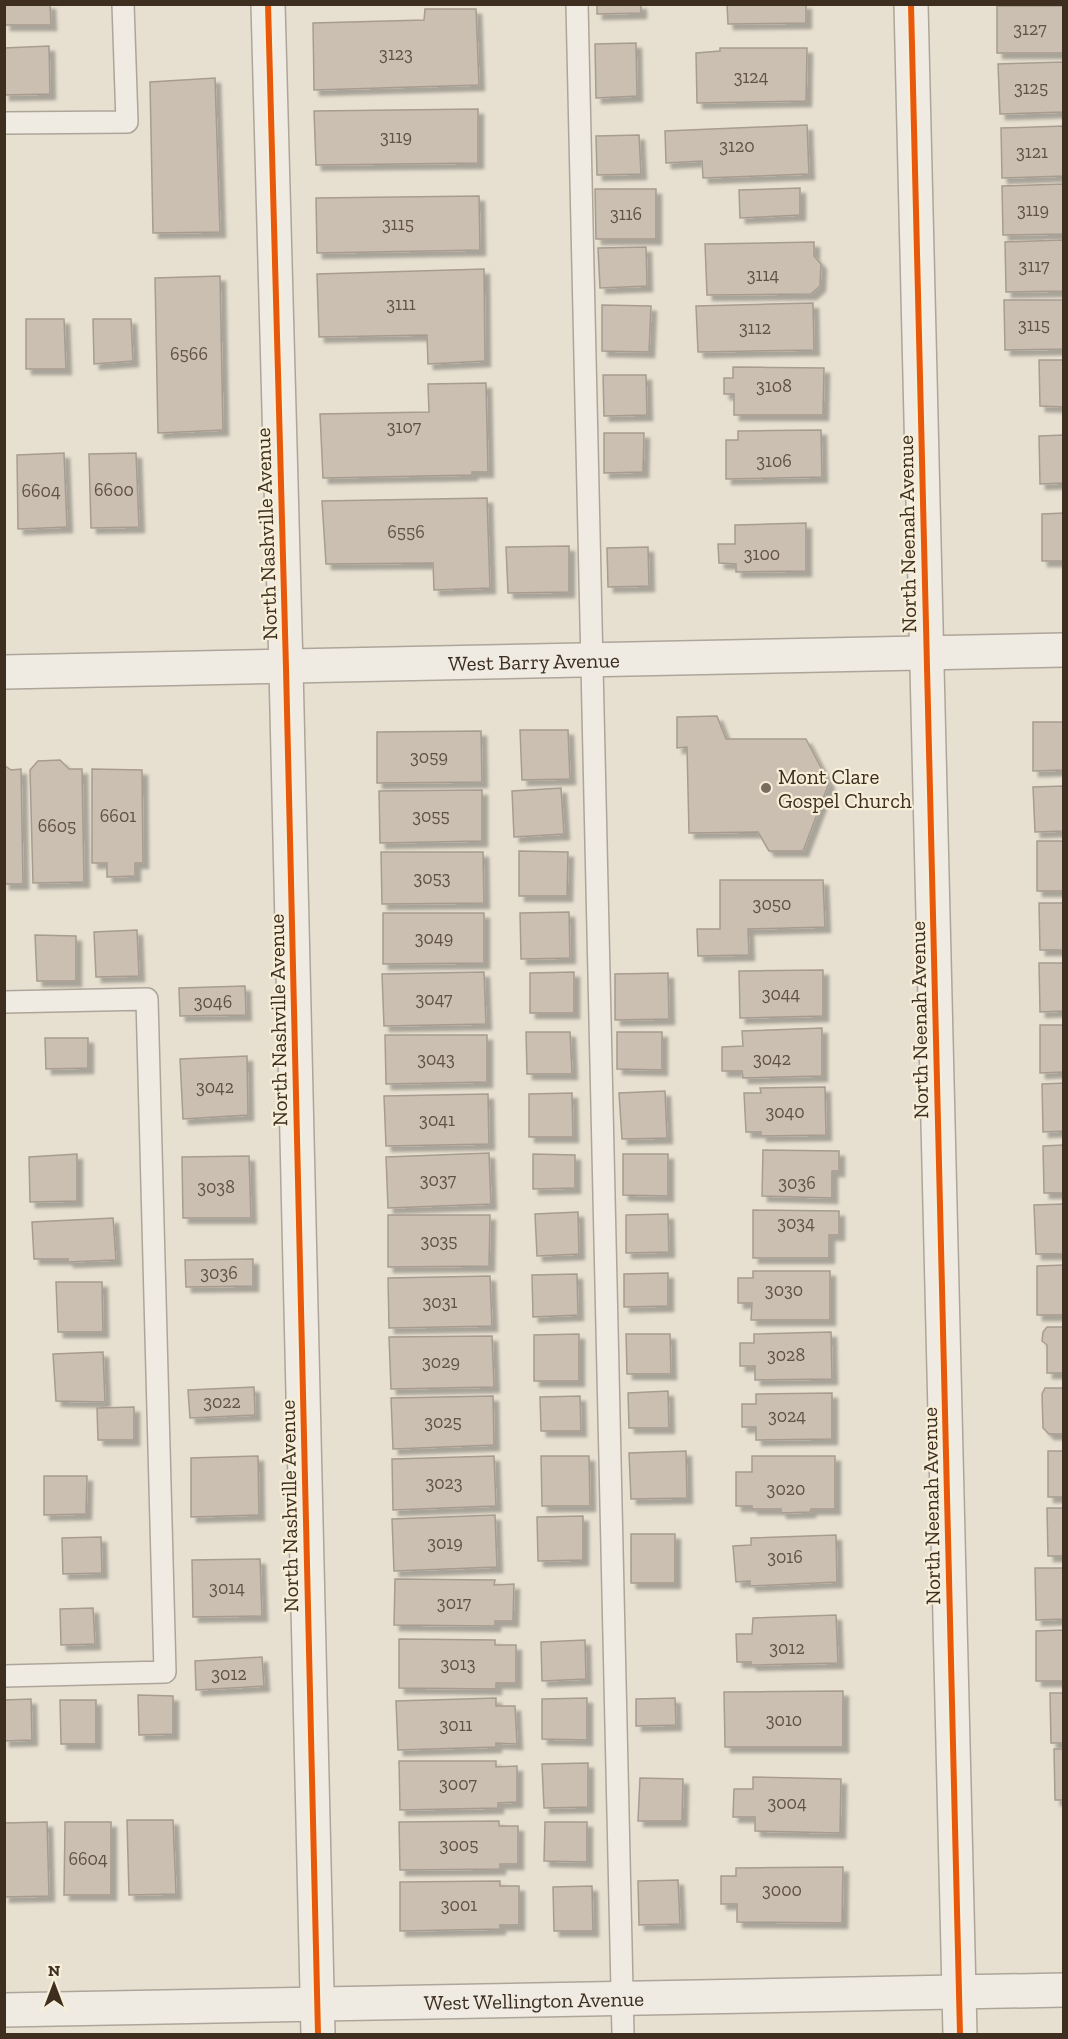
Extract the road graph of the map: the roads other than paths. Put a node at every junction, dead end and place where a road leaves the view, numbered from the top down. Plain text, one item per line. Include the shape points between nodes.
1 (123, 4) edge
2 (268, 4) edge
3 (577, 4) edge
4 (911, 4) edge
5 (4, 123) edge
6 (1064, 650) edge
7 (927, 653) junction
8 (592, 660) junction
9 (286, 668) junction
10 (4, 672) edge
11 (4, 1002) edge
12 (4, 1676) edge
13 (1064, 1990) edge
14 (959, 1992) junction
15 (623, 1999) junction
16 (4, 2010) edge
17 (317, 2020) edge
18 (623, 2034) edge
19 (960, 2034) edge

1 - 5 lane via 127,122
2 - 9 street, North Nashville Avenue
3 - 8 lane
4 - 7 street, North Neenah Avenue
6 - 7 street, West Barry Avenue
7 - 8 street, West Barry Avenue
7 - 14 street, North Neenah Avenue
8 - 9 street, West Barry Avenue
8 - 15 lane
9 - 10 street, West Barry Avenue
9 - 17 street, North Nashville Avenue
11 - 12 lane via 147,999 165,1672
13 - 14 street, West Wellington Avenue
14 - 15 street, West Wellington Avenue
14 - 19 street, North Neenah Avenue
15 - 17 street, West Wellington Avenue
15 - 18 lane
16 - 17 street, West Wellington Avenue

